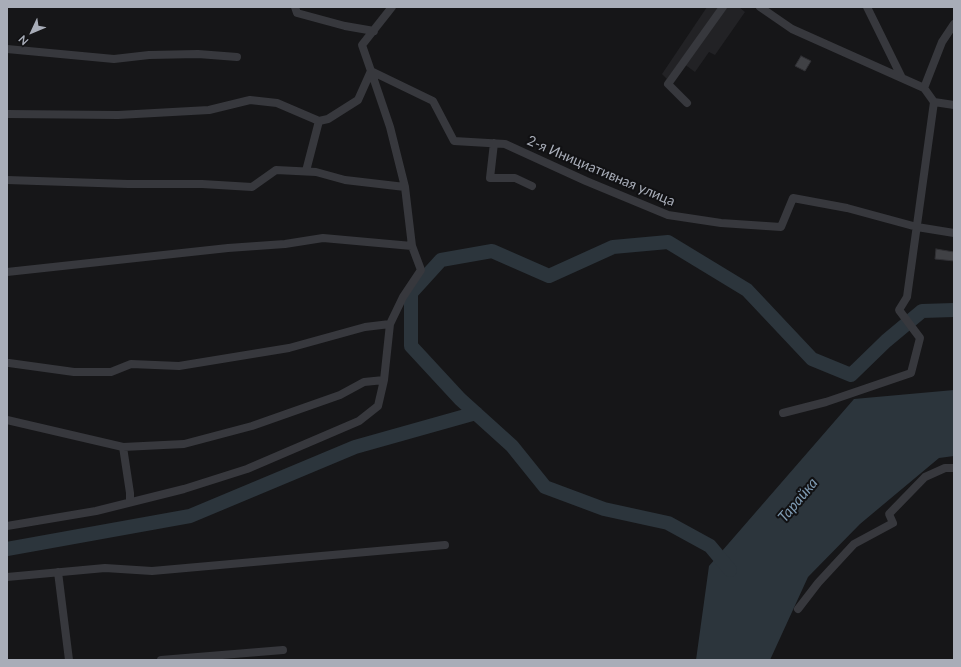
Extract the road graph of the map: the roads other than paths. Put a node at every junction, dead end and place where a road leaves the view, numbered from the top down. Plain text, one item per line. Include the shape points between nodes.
1 (295, 7) edge
2 (392, 7) edge
3 (723, 7) edge
4 (760, 7) edge
5 (867, 7) edge
6 (954, 24) edge
7 (374, 31) junction
8 (7, 50) edge
9 (237, 57) dead end
10 (371, 71) junction
11 (902, 78) junction
12 (924, 88) junction
13 (934, 102) junction
14 (688, 103) dead end
15 (954, 105) edge
16 (7, 114) edge
17 (319, 121) junction
18 (494, 144) junction
19 (306, 171) junction
20 (7, 180) edge
21 (532, 186) dead end
22 (405, 187) junction
23 (917, 227) junction
24 (954, 233) edge
25 (412, 246) junction
26 (7, 272) edge
27 (390, 324) junction
28 (9, 363) dead end
29 (384, 380) junction
30 (783, 413) dead end
31 (7, 420) edge
32 (123, 447) junction
33 (954, 468) edge
34 (130, 502) junction
35 (7, 526) edge
36 (445, 545) dead end
37 (58, 572) junction
38 (7, 577) edge
39 (798, 609) dead end
40 (283, 650) dead end
41 (69, 660) edge
42 (161, 660) edge

1 - 7 street via 297,13
2 - 7 street
3 - 14 street via 668,84
4 - 11 street via 792,29
5 - 11 street
6 - 12 street via 942,42
7 - 10 street via 362,46
8 - 9 street via 114,59 198,54
10 - 17 street via 358,100 328,119
10 - 18 street, 2-я Инициативная улица via 433,101 454,142
10 - 22 street via 390,127
11 - 12 street
12 - 13 street
13 - 15 street
13 - 23 street
16 - 17 street via 126,115 210,110 250,100 277,103
17 - 19 street
18 - 21 street via 490,178 515,178
18 - 23 street, 2-я Инициативная улица via 505,144 586,181 668,214 721,223 781,227 794,198 847,208
19 - 20 street via 276,170 252,188 202,184
19 - 22 street via 345,180
22 - 25 street
23 - 24 street, 2-я Инициативная улица
23 - 30 street via 907,298 899,310 920,338 911,373 826,402
25 - 26 street via 322,238
25 - 27 street via 421,270 403,297
27 - 28 street via 365,327 289,348 179,366 131,364 112,372 74,372
27 - 29 street
29 - 32 street via 364,382 340,395 252,426 184,444
29 - 34 street via 378,406 359,421 248,469 184,489
31 - 32 street
32 - 34 street
33 - 39 street via 945,468 925,477 890,514 893,523 854,544
34 - 35 street via 96,511
36 - 37 street via 152,570 105,568
37 - 38 street
37 - 41 street
40 - 42 street

